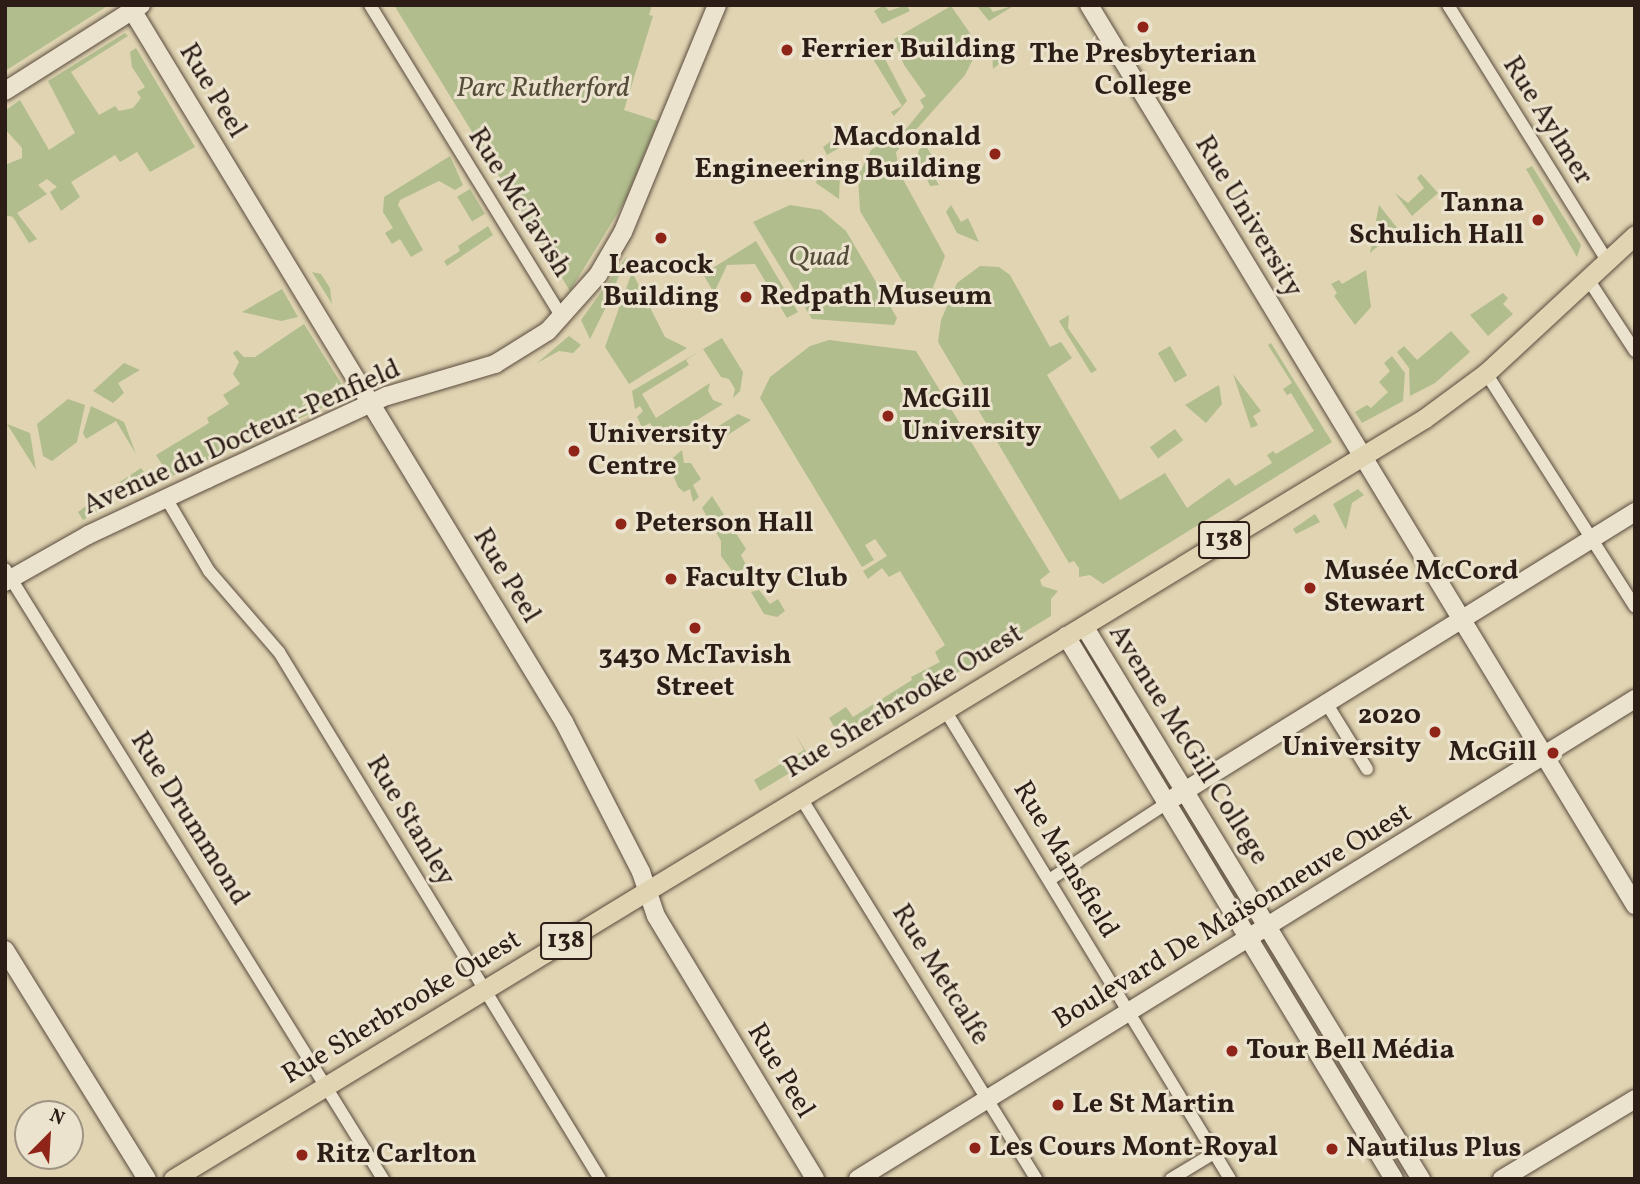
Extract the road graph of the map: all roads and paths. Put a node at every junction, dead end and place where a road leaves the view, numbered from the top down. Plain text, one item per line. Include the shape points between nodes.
1 (370, 5) edge
2 (718, 5) edge
3 (1089, 5) edge
4 (1448, 5) edge
5 (137, 8) edge
6 (5, 91) edge
7 (1635, 235) edge
8 (1607, 260) junction
9 (1588, 279) junction
10 (562, 317) junction
11 (1635, 351) edge
12 (1486, 373) junction
13 (370, 404) junction
14 (1364, 455) junction
15 (166, 498) junction
16 (1635, 512) edge
17 (1592, 538) junction
18 (7, 577) edge
19 (1635, 607) edge
20 (1464, 618) junction
21 (1084, 626) junction
22 (1066, 636) junction
23 (1635, 699) edge
24 (1325, 701) junction
25 (945, 710) junction
26 (1544, 758) junction
27 (1367, 769) dead end
28 (1184, 791) junction
29 (801, 797) junction
30 (1167, 803) junction
31 (1049, 880) junction
32 (647, 892) junction
33 (1635, 905) edge
34 (1269, 926) junction
35 (1249, 939) junction
36 (5, 950) edge
37 (484, 991) junction
38 (1129, 1011) junction
39 (325, 1086) junction
40 (987, 1097) junction
41 (1635, 1099) edge
42 (1214, 1153) junction
43 (147, 1179) edge
44 (173, 1179) edge
45 (375, 1179) edge
46 (383, 1179) edge
47 (600, 1179) edge
48 (815, 1179) edge
49 (858, 1179) edge
50 (1037, 1179) edge
51 (1171, 1179) edge
52 (1230, 1179) edge
53 (1394, 1179) edge
54 (1421, 1179) edge
55 (1502, 1179) edge

1 - 10 street, Rue McTavish
2 - 10 street, Avenue du Docteur-Penfield via 623,232 598,275
3 - 14 street, Rue University
4 - 8 street, Rue Aylmer
5 - 6 street
5 - 13 street, Rue Peel
7 - 8 main road, Rue Sherbrooke Ouest / 138
8 - 9 main road, Rue Sherbrooke Ouest / 138
9 - 11 street
9 - 12 main road, Rue Sherbrooke Ouest / 138
10 - 13 street, Avenue du Docteur-Penfield via 534,342 495,364
12 - 14 main road, Rue Sherbrooke Ouest / 138 via 1444,406
12 - 17 street
13 - 15 street, Avenue du Docteur-Penfield
13 - 32 street, Rue Peel via 569,732
14 - 20 street, Rue University
14 - 21 main road, Rue Sherbrooke Ouest / 138
15 - 18 street, Avenue du Docteur-Penfield
15 - 37 street, Rue Stanley via 204,564 279,652
16 - 17 street
17 - 19 street
17 - 20 street
18 - 39 street, Rue Drummond
20 - 24 street
20 - 26 street, Rue University
21 - 22 main road, Rue Sherbrooke Ouest / 138
21 - 28 street, Avenue McGill College
22 - 25 main road, Rue Sherbrooke Ouest / 138
22 - 30 street, Avenue McGill College
23 - 26 street, Boulevard De Maisonneuve Ouest
24 - 27 street
24 - 28 street
25 - 29 main road, Rue Sherbrooke Ouest / 138
25 - 31 street, Rue Mansfield
26 - 33 street, Rue University
26 - 34 street, Boulevard De Maisonneuve Ouest
28 - 30 street
28 - 34 street, Avenue McGill College
29 - 32 main road, Rue Sherbrooke Ouest / 138
29 - 40 street, Rue Metcalfe
30 - 31 street
30 - 35 street, Avenue McGill College
31 - 38 street, Rue Mansfield
32 - 37 main road, Rue Sherbrooke Ouest / 138
32 - 48 street, Rue Peel via 656,916
34 - 35 street, Boulevard De Maisonneuve Ouest
34 - 54 street, Avenue McGill College
35 - 38 street, Boulevard De Maisonneuve Ouest
35 - 53 street, Avenue McGill College
36 - 43 street
37 - 39 main road, Rue Sherbrooke Ouest / 138
37 - 47 street, Rue Stanley
38 - 40 street, Boulevard De Maisonneuve Ouest
38 - 42 street, Rue Mansfield
39 - 44 main road, Rue Sherbrooke Ouest / 138
39 - 45 street, Rue Drummond via 333,1110
39 - 46 street, Rue Drummond
40 - 49 street, Boulevard De Maisonneuve Ouest
40 - 50 street, Rue Metcalfe
41 - 55 street
42 - 51 street
42 - 52 street, Rue Mansfield

